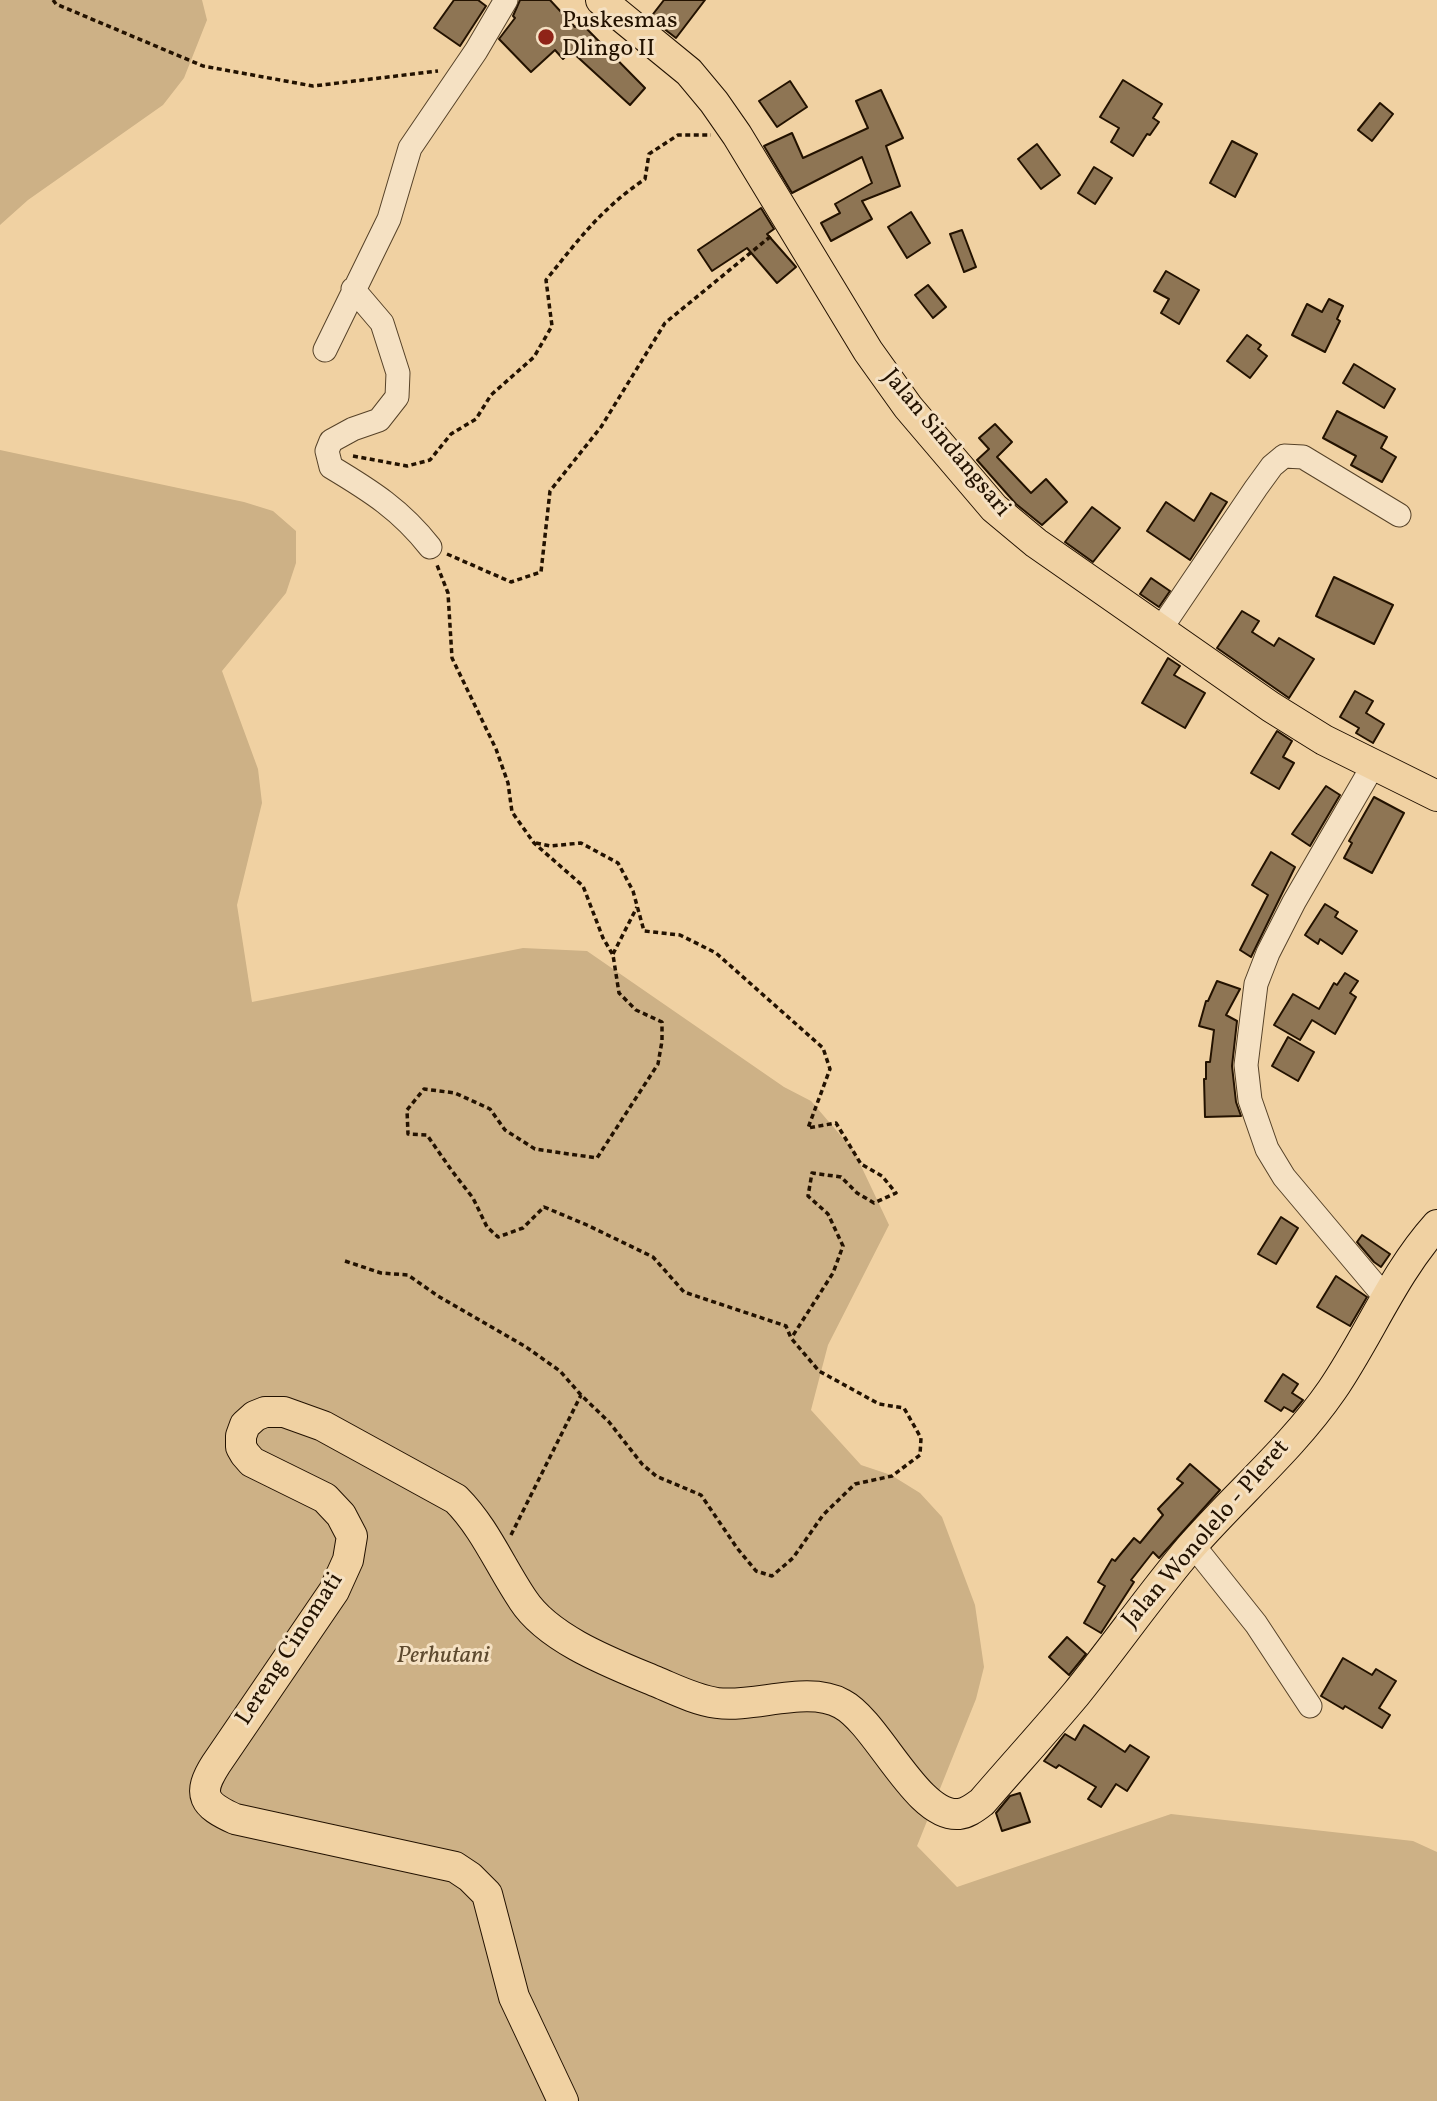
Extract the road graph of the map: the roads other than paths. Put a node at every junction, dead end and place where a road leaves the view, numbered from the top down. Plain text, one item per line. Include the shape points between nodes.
1 (506, 0) edge
2 (601, 0) edge
3 (353, 289) junction
4 (325, 349) dead end
5 (1399, 514) dead end
6 (430, 547) road end
7 (1160, 630) junction
8 (1374, 764) junction
9 (1437, 796) edge
10 (1437, 1225) edge
11 (1385, 1297) junction
12 (1193, 1545) junction
13 (1310, 1706) dead end
14 (947, 1813) joint
15 (563, 2101) edge

1 - 3 street via 410,148 389,219
2 - 7 main road, Jalan Sindangsari via 689,72 714,102 876,362 994,508
3 - 4 street
3 - 6 street via 382,323 398,373 397,397 379,420 331,441 327,452 331,467 378,495 411,523
5 - 7 street via 1303,457 1284,456 1256,488
7 - 8 main road, Jalan Sindangsari via 1303,727
8 - 9 main road, Jalan Sindangsari
8 - 11 street via 1268,953 1256,984 1246,1065 1250,1100 1267,1149 1284,1177
10 - 11 main road, Jalan Wonolelo - Pleret
11 - 12 main road, Jalan Wonolelo - Pleret via 1332,1390
12 - 13 street via 1256,1624
12 - 14 main road, Jalan Wonolelo - Pleret via 1077,1692 982,1802 960,1814
14 - 15 main road, Lereng Cinomati via 927,1801 845,1705 811,1697 718,1703 597,1657 546,1625 524,1602 474,1517 456,1499 323,1426 284,1412 255,1416 241,1436 245,1454 252,1462 325,1498 352,1536 348,1560 334,1591 206,1779 205,1795 214,1809 235,1819 454,1867 470,1877 487,1894 514,1997

